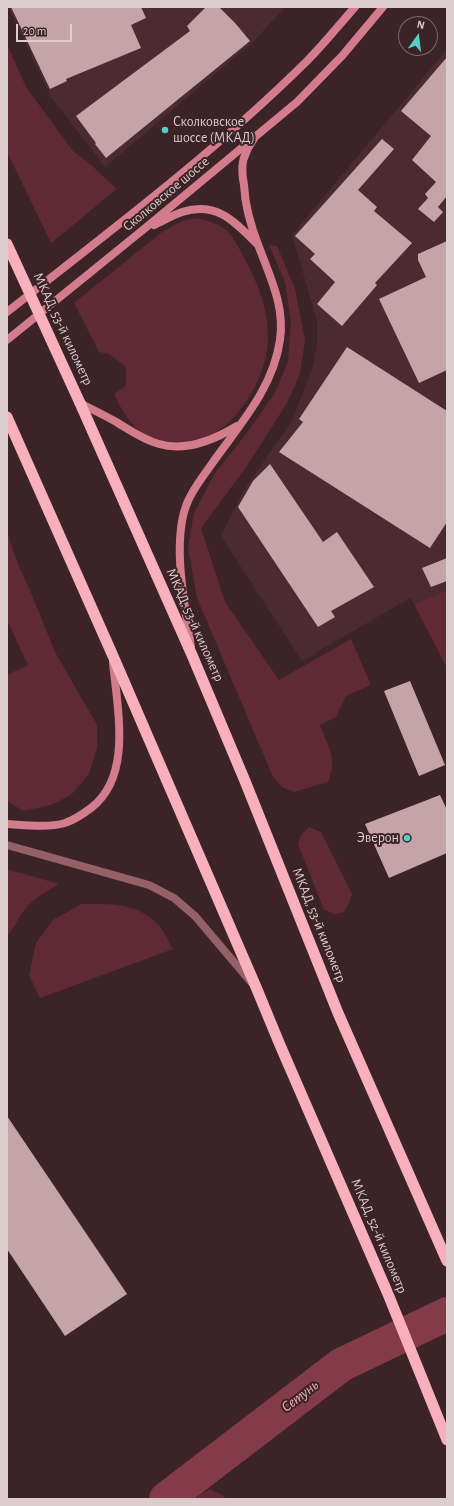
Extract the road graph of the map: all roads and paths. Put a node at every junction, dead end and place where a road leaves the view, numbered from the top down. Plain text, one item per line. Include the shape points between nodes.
1 (355, 7) edge
2 (383, 7) edge
3 (255, 137) junction
4 (144, 229) junction
5 (7, 244) edge
6 (258, 245) junction
7 (7, 312) edge
8 (7, 340) edge
9 (80, 403) junction
10 (7, 417) edge
11 (241, 423) junction
12 (192, 655) junction
13 (113, 656) junction
14 (7, 824) edge
15 (7, 845) edge
16 (256, 987) junction
17 (447, 1261) edge
18 (447, 1440) edge

1 - 7 main road, Сколковское шоссе via 308,61 243,121 144,205
2 - 3 main road, Сколковское шоссе via 328,71 297,102
3 - 4 main road, Сколковское шоссе
3 - 6 main road via 246,153 243,177 245,200
4 - 6 main road via 182,212 201,209 220,213 232,219
4 - 8 main road, Сколковское шоссе
5 - 9 highway, МКАД, 53-й километр, bridge
6 - 11 main road via 275,287 282,325 277,359 271,375 261,395
9 - 11 main road via 137,435 159,444 182,447 222,436
9 - 12 highway, МКАД, 53-й километр
10 - 13 highway
11 - 12 main road via 196,486 186,506 180,557
12 - 17 highway, МКАД, 53-й километр via 246,781 343,1024
13 - 14 main road via 120,740 117,768 111,786 99,802 83,815 64,823 34,826
13 - 16 highway
15 - 16 street via 149,885 174,898 195,916
16 - 18 highway, МКАД, 52-й километр via 388,1294

